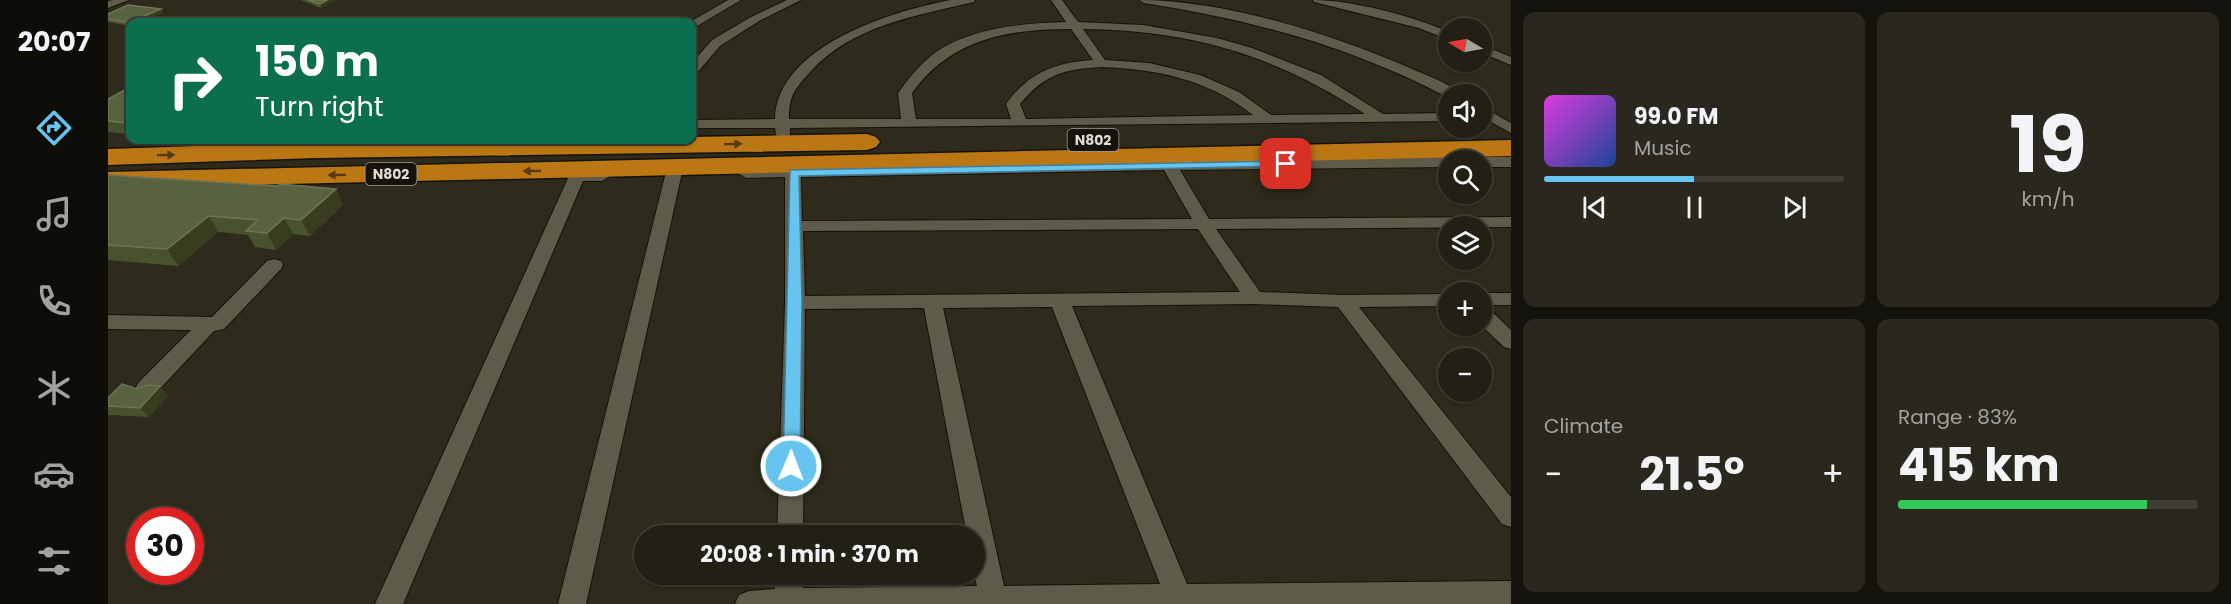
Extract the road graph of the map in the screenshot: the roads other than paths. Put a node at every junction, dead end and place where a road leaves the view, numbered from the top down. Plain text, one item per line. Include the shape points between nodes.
1 (124, 0) edge
2 (736, 0) edge
3 (796, 0) edge
4 (970, 0) edge
5 (1056, 0) edge
6 (1144, 0) edge
7 (1318, 0) edge
8 (942, 2) edge
9 (108, 5) edge
10 (696, 24) edge
11 (1075, 25) junction
12 (1438, 31) edge
13 (1492, 54) edge
14 (1511, 61) edge
15 (1101, 63) junction
16 (696, 66) edge
17 (1438, 87) edge
18 (1438, 117) edge
19 (1382, 118) junction
20 (1492, 119) edge
21 (1268, 120) junction
22 (909, 123) junction
23 (1020, 123) junction
24 (696, 125) edge
25 (1511, 131) edge
26 (1511, 148) edge
27 (788, 151) junction
28 (108, 157) edge
29 (674, 162) junction
30 (1438, 162) edge
31 (1492, 162) edge
32 (1511, 162) edge
33 (1169, 165) junction
34 (108, 180) edge
35 (1511, 222) edge
36 (1203, 224) junction
37 (795, 226) junction
38 (274, 265) dead end
39 (1254, 298) junction
40 (1492, 299) edge
41 (1511, 299) edge
42 (1438, 300) edge
43 (1060, 301) junction
44 (1344, 301) junction
45 (932, 302) junction
46 (795, 303) junction
47 (108, 322) edge
48 (209, 324) junction
49 (1492, 324) edge
50 (1511, 342) edge
51 (146, 389) edge
52 (1511, 516) edge
53 (790, 525) edge
54 (789, 593) edge
55 (1179, 598) junction
56 (1504, 598) edge
57 (993, 599) junction
58 (1124, 601) edge
59 (389, 604) edge
60 (572, 604) edge
61 (749, 604) edge

1 - 9 street
2 - 10 street
3 - 16 street via 755,19 716,44
4 - 8 street
5 - 11 street
6 - 17 street via 1199,8 1316,35
7 - 12 street
8 - 27 street via 866,28 809,62 785,94
11 - 15 street
11 - 19 street via 1186,35 1246,50 1316,78
11 - 22 street via 998,32 956,45 924,67 905,93
13 - 14 street
15 - 21 street via 1186,75 1233,94
15 - 23 street via 1058,69 1029,85 1013,104
18 - 19 street
19 - 21 street
20 - 25 street
21 - 23 street
22 - 23 street
22 - 27 street
24 - 27 street
25 - 27 highway, N802
26 - 27 highway, N802
27 - 29 highway, N802
27 - 33 street
27 - 37 street
28 -> 29 highway, N802 via 317,150
29 -> 34 highway, N802
29 - 59 street via 577,176
29 - 60 street
30 - 33 street
31 - 32 street
33 - 36 street
35 - 36 street
36 - 37 street
36 - 39 street
37 - 46 street
38 - 48 street via 217,324
39 - 43 street
39 - 44 street
40 - 41 street
42 - 44 street
43 - 45 street
43 - 55 street
44 - 52 street
45 - 46 street
45 - 57 street
46 - 53 street
47 - 48 street
48 - 51 street
49 - 50 street
54 - 57 street
54 - 61 street
55 - 56 street
55 - 58 street
57 - 58 street

